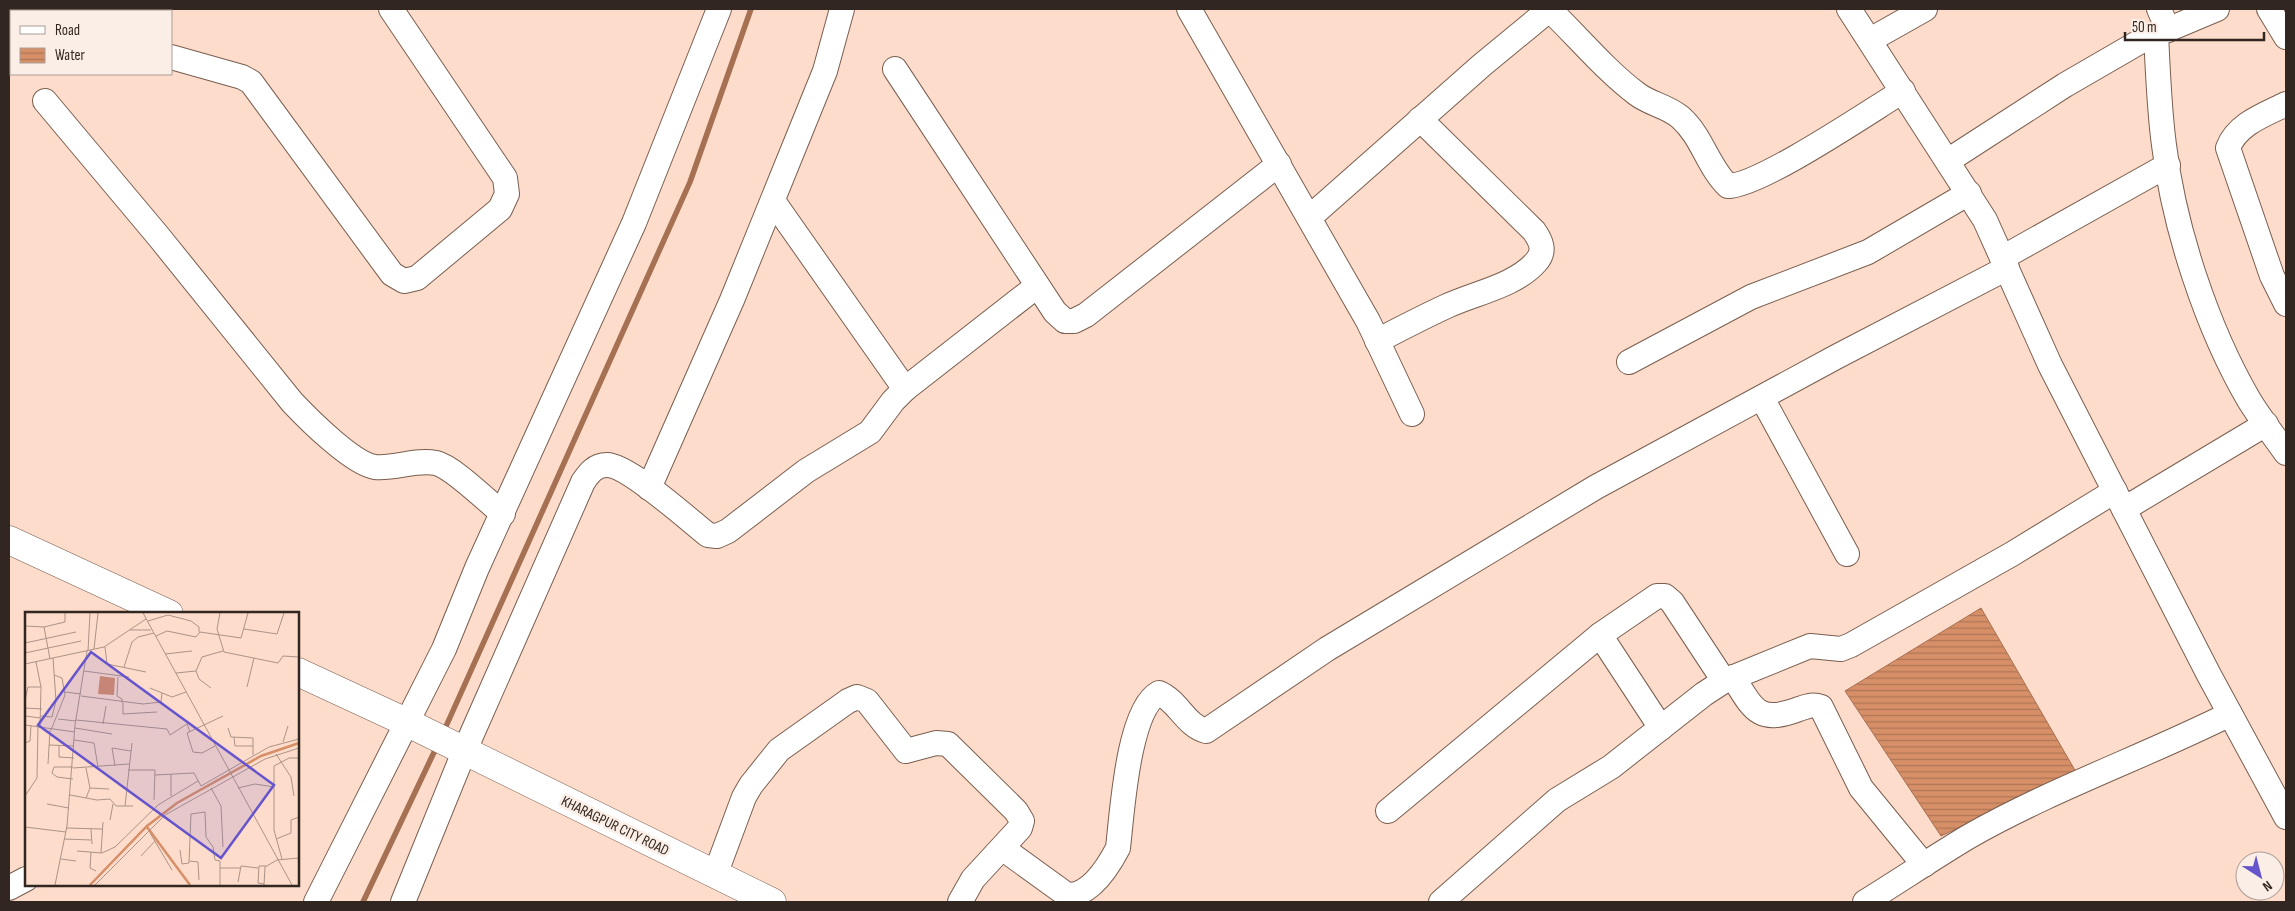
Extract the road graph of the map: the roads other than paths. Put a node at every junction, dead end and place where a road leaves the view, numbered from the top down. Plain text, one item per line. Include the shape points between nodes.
1 (391, 9) edge
2 (718, 9) edge
3 (842, 9) edge
4 (1189, 9) edge
5 (1550, 9) edge
6 (1849, 9) edge
7 (1924, 9) edge
8 (2217, 9) edge
9 (2269, 9) edge
10 (2161, 24) edge
11 (2286, 37) edge
12 (1870, 40) junction
13 (172, 57) edge
14 (895, 69) dead end
15 (1903, 91) junction
16 (45, 100) dead end
17 (2286, 104) edge
18 (1420, 119) junction
19 (1949, 160) junction
20 (1279, 164) junction
21 (2168, 165) junction
22 (1969, 193) junction
23 (772, 201) junction
24 (1310, 217) junction
25 (2005, 264) junction
26 (1037, 286) junction
27 (2286, 304) edge
28 (1377, 341) junction
29 (1629, 362) dead end
30 (905, 389) junction
31 (1762, 398) junction
32 (1412, 414) dead end
33 (2266, 424) junction
34 (2286, 453) edge
35 (649, 488) junction
36 (2120, 500) junction
37 (503, 514) junction
38 (9, 540) edge
39 (1847, 554) dead end
40 (165, 612) edge
41 (1600, 635) junction
42 (299, 672) edge
43 (1729, 679) junction
44 (2230, 714) junction
45 (417, 728) junction
46 (1661, 728) junction
47 (461, 750) junction
48 (1388, 811) dead end
49 (2286, 817) edge
50 (1002, 848) junction
51 (1924, 865) junction
52 (715, 875) junction
53 (25, 880) edge
54 (9, 888) edge
55 (316, 902) edge
56 (404, 902) edge
57 (772, 902) edge
58 (960, 902) edge
59 (1441, 902) edge
60 (1865, 902) edge

1 - 13 street via 505,178 507,194 500,209 416,278 404,280 392,274 251,82
2 - 37 street via 634,223
3 - 23 street via 828,64
4 - 20 street
5 - 15 street via 1638,96 1668,108 1681,118 1728,186 1738,186 1787,162
5 - 18 street
6 - 12 street
7 - 12 street
8 - 10 street
9 - 11 street
10 - 19 street via 2141,41 2064,85
10 - 21 street via 2164,146
12 - 15 street
14 - 26 street
15 - 19 street
16 - 37 street via 310,420 361,463 376,467 424,462 437,464
17 - 27 street via 2239,129 2228,148 2272,276
18 - 24 street
18 - 28 street via 1534,231 1541,241 1542,251 1537,261 1513,278
19 - 22 street
20 - 24 street
20 - 26 street via 1119,290 1074,321 1065,321 1055,312
21 - 25 street
21 - 33 street via 2178,218 2212,322 2249,400
22 - 25 street
22 - 29 street via 1868,252 1751,297
23 - 30 street
23 - 35 street
24 - 28 street
25 - 31 street
25 - 36 street via 2050,365
26 - 30 street
28 - 32 street
30 - 35 street via 870,432 806,471 717,536 708,535
31 - 39 street
31 - 50 street via 1596,487 1336,644 1206,731 1197,729 1166,696 1159,693 1151,698 1133,738 1118,848 1086,890 1077,896 1067,895
33 - 34 street
33 - 36 street
35 - 47 street via 617,467 606,465 590,472
36 - 43 street via 1851,645 1842,649 1810,646
36 - 44 street
37 - 45 street via 444,649
38 - 40 main road
41 - 43 street via 1648,601 1664,596 1672,602
41 - 46 street
41 - 48 street
42 - 45 main road, KHARAGPUR CITY ROAD
43 - 46 street
43 - 51 street via 1761,714 1771,717 1815,705 1822,707 1861,788
44 - 49 street
44 - 51 street via 2058,792 1969,837
45 - 47 main road, KHARAGPUR CITY ROAD
45 - 55 street
46 - 59 street via 1597,777 1557,800
47 - 52 main road, KHARAGPUR CITY ROAD
47 - 56 street
50 - 52 street via 1020,828 1022,821 1016,811 948,744 936,743 906,751 866,701 857,697 779,750 744,797
50 - 58 street via 973,879
51 - 60 street
52 - 57 main road, KHARAGPUR CITY ROAD
53 - 54 street

